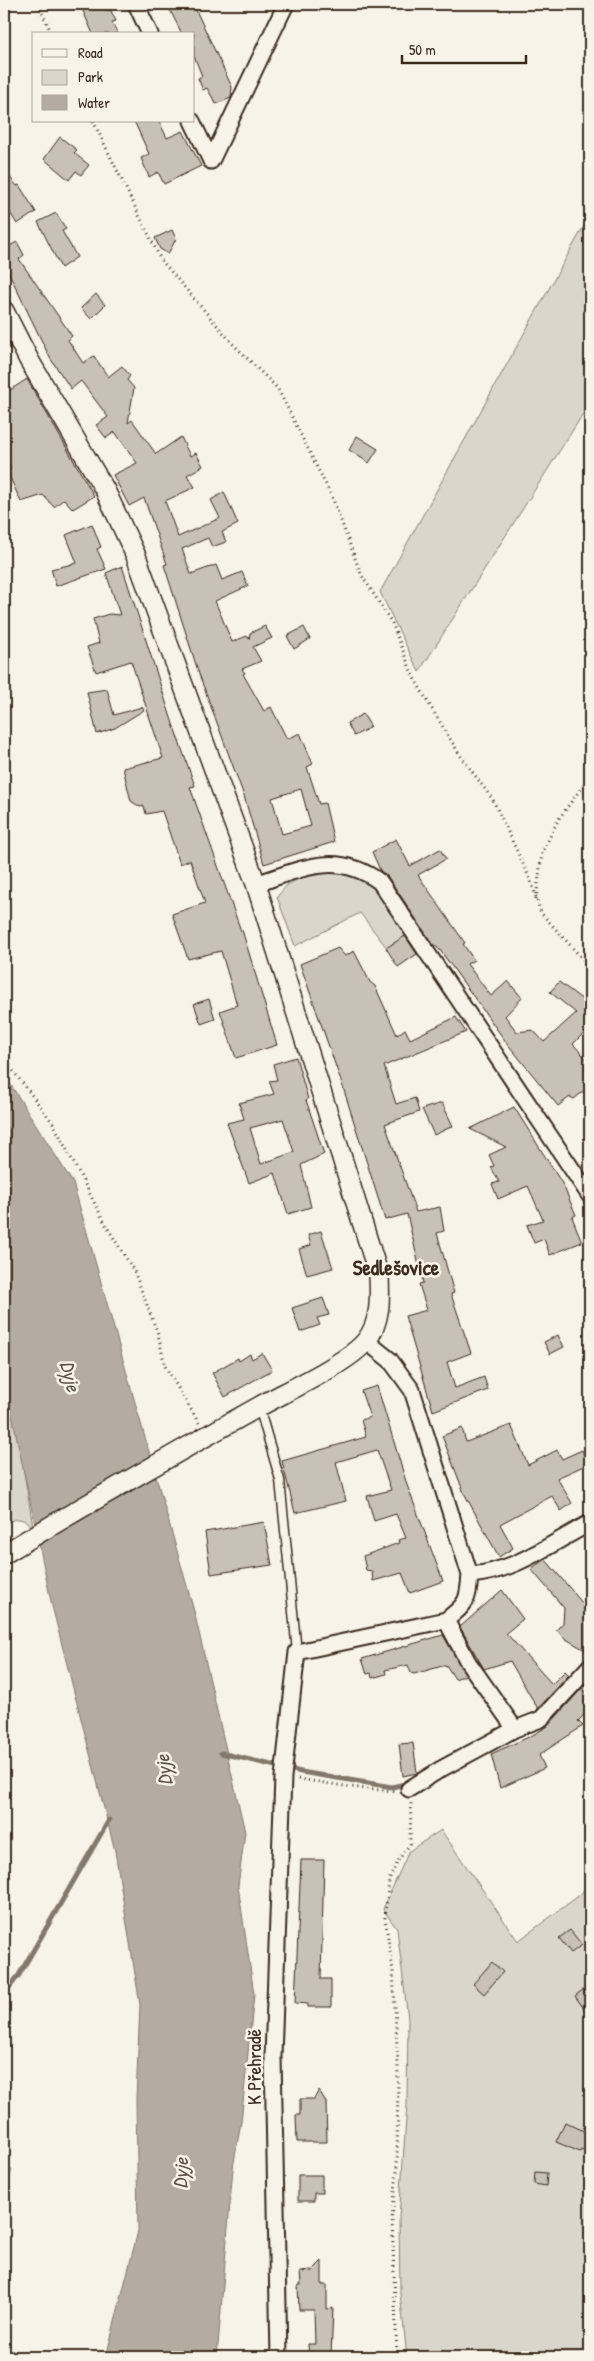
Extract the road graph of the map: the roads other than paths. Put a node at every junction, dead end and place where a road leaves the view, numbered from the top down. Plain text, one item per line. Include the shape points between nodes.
1 (136, 4) edge
2 (286, 4) edge
3 (149, 32) edge
4 (192, 122) edge
5 (4, 311) edge
6 (256, 884) junction
7 (590, 1196) edge
8 (366, 1340) junction
9 (259, 1407) junction
10 (590, 1523) edge
11 (4, 1554) edge
12 (470, 1574) junction
13 (446, 1620) junction
14 (297, 1652) junction
15 (590, 1666) edge
16 (515, 1730) junction
17 (412, 1787) road end
18 (279, 2357) edge

1 - 3 street
2 - 4 street via 211,160
5 - 6 street via 29,360 106,490 136,556
6 - 7 street via 315,865 337,864 354,867 380,882
6 - 8 street via 379,1276 380,1302 376,1321
8 - 9 street via 340,1362
8 - 12 street via 390,1360 412,1390
9 - 11 street
9 - 14 lane via 280,1480
10 - 12 street via 510,1566 488,1573
12 - 13 street via 469,1592 463,1607
13 - 14 street
13 - 16 street via 468,1662
14 - 18 street, K Přehradě via 284,1770 273,2057
15 - 16 street via 541,1719
16 - 17 street via 440,1768

